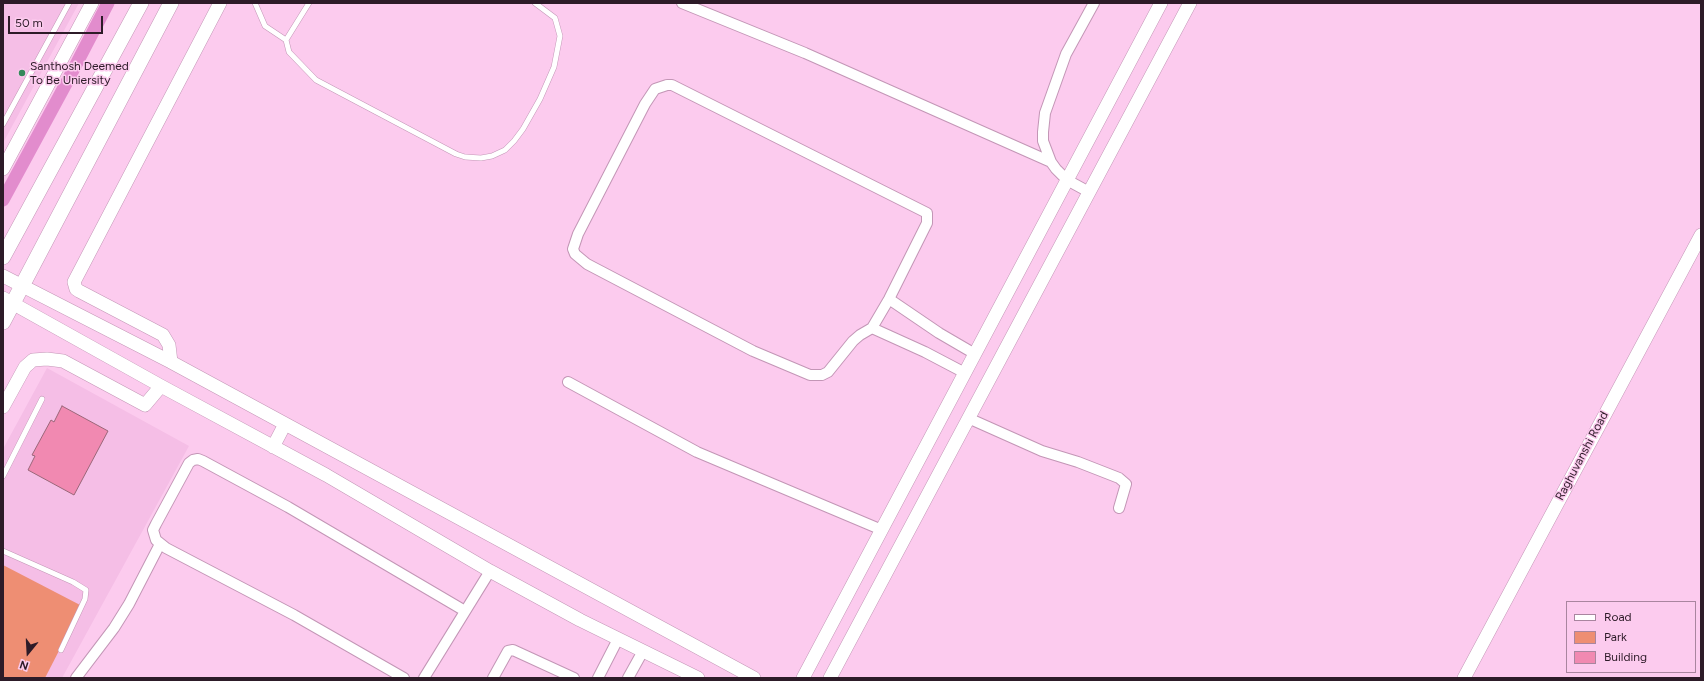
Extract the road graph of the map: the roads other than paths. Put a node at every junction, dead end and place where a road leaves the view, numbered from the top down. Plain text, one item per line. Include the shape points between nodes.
1 (69, 3) edge
2 (92, 3) edge
3 (141, 3) edge
4 (171, 3) edge
5 (220, 3) edge
6 (255, 3) edge
7 (309, 3) edge
8 (534, 3) edge
9 (682, 3) edge
10 (1094, 3) edge
11 (1161, 3) edge
12 (1190, 3) edge
13 (286, 40) junction
14 (3, 124) edge
15 (1051, 162) junction
16 (3, 169) edge
17 (1067, 180) junction
18 (1089, 192) junction
19 (1700, 241) edge
20 (3, 257) edge
21 (3, 276) edge
22 (22, 286) junction
23 (889, 299) junction
24 (8, 301) edge
25 (3, 322) edge
26 (872, 328) junction
27 (975, 354) junction
28 (171, 362) junction
29 (965, 373) junction
30 (568, 382) dead end
31 (161, 386) junction
32 (42, 399) dead end
33 (3, 407) edge
34 (968, 418) junction
35 (286, 424) junction
36 (273, 447) junction
37 (3, 476) edge
38 (1119, 508) dead end
39 (882, 530) junction
40 (160, 544) junction
41 (3, 551) edge
42 (490, 571) junction
43 (465, 611) junction
44 (618, 639) junction
45 (61, 650) dead end
46 (643, 651) junction
47 (76, 678) edge
48 (404, 678) edge
49 (424, 678) edge
50 (493, 678) edge
51 (573, 678) edge
52 (598, 678) edge
53 (628, 678) edge
54 (698, 678) edge
55 (754, 678) edge
56 (803, 678) edge
57 (830, 678) edge
58 (1464, 678) edge

1 - 14 lane
2 - 16 street
3 - 20 main road
4 - 22 main road
5 - 28 street via 74,282 79,291 163,335 169,345
6 - 13 lane via 266,26
7 - 13 lane
8 - 13 lane via 555,18 560,36 554,67 540,99 514,141 505,150 481,158 456,154 316,80 289,52
9 - 15 street via 805,53
10 - 15 street via 1066,54 1045,113 1043,141
11 - 17 street
12 - 18 street
15 - 17 street
17 - 18 street
17 - 27 street
18 - 34 street
19 - 58 street, Raghuvanshi Road
21 - 22 street
22 - 24 main road
22 - 28 street
23 - 26 street
23 - 26 street via 927,223 926,213 672,85 655,89 578,234 573,249 579,259 753,351 810,375 828,372 853,341
23 - 27 street
24 - 25 main road
24 - 31 street
26 - 29 street
27 - 29 street
28 - 35 street
29 - 39 street
30 - 39 street via 697,452
31 - 33 street via 144,405 63,361 33,360 25,367
31 - 36 street
32 - 37 lane
34 - 38 street via 1042,451 1119,478 1126,484
34 - 57 street
35 - 36 street
35 - 55 street
36 - 42 street
39 - 56 street
40 - 43 street via 154,535 156,524 190,463 198,459 288,507
40 - 47 street via 122,616
40 - 48 street via 294,615
41 - 45 lane via 86,590 85,599
42 - 43 street
42 - 44 street
43 - 49 street
44 - 46 street
44 - 52 street
46 - 53 street
46 - 54 street
50 - 51 street via 508,651 512,650

